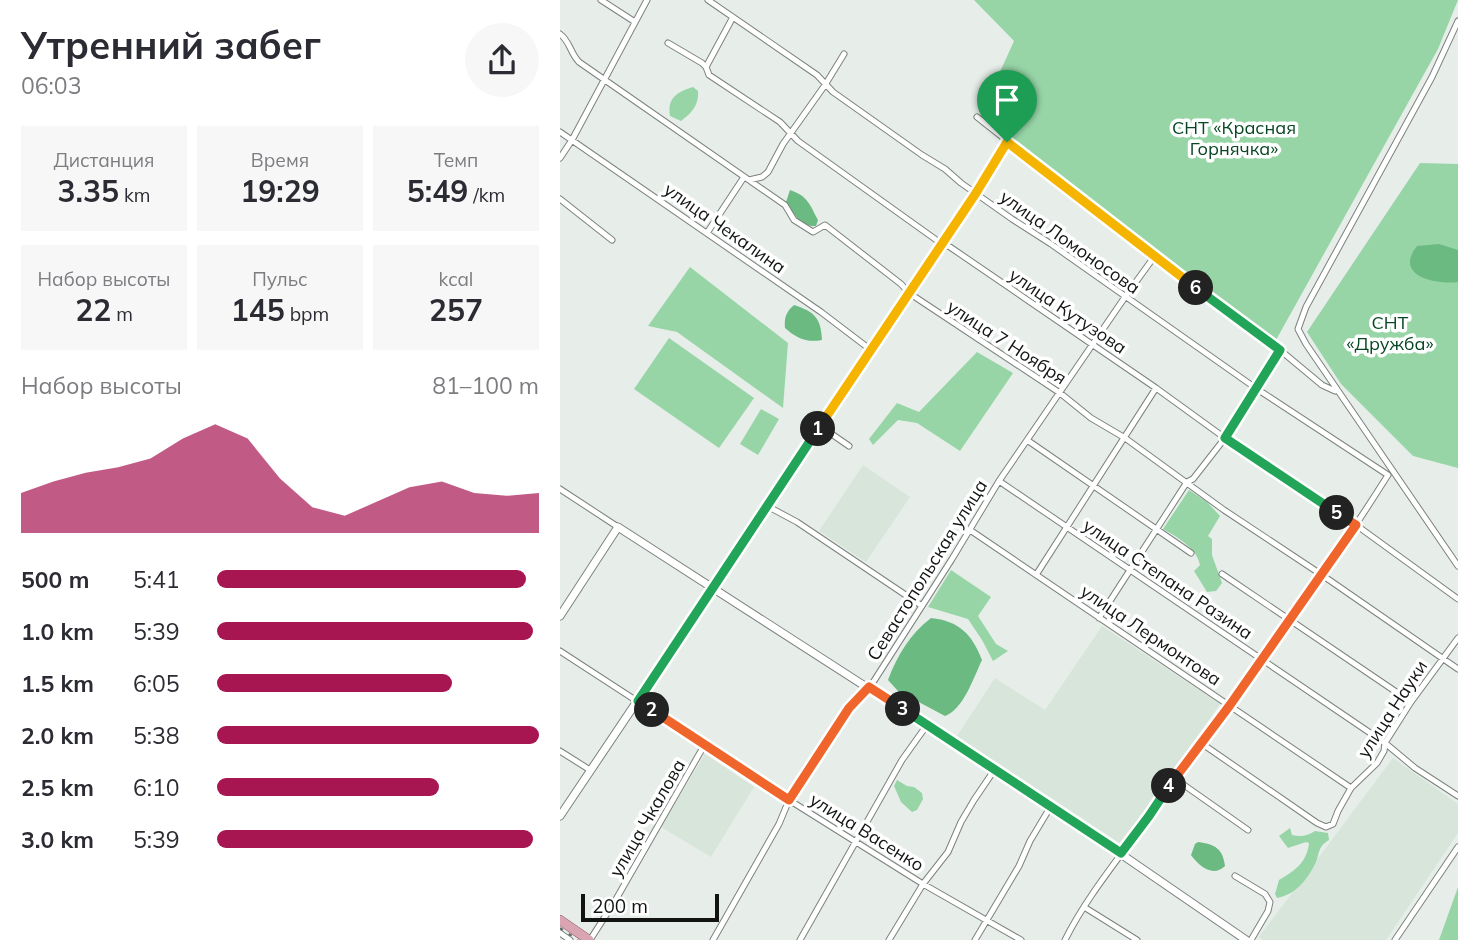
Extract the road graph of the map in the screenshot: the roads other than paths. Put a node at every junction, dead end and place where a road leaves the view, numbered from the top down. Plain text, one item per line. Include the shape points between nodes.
1 (601, 0) edge
2 (648, 0) edge
3 (708, 0) edge
4 (733, 17) junction
5 (1458, 21) edge
6 (635, 22) junction
7 (560, 34) edge
8 (668, 43) dead end
9 (844, 54) dead end
10 (706, 67) junction
11 (605, 79) junction
12 (825, 85) junction
13 (977, 117) dead end
14 (560, 132) edge
15 (791, 134) junction
16 (572, 140) junction
17 (1007, 142) junction
18 (560, 159) edge
19 (747, 178) junction
20 (976, 193) junction
21 (560, 199) edge
22 (708, 233) junction
23 (612, 240) dead end
24 (942, 244) junction
25 (1154, 257) junction
26 (909, 293) junction
27 (1125, 297) junction
28 (1093, 345) junction
29 (1280, 350) junction
30 (871, 351) junction
31 (1156, 388) junction
32 (1256, 389) junction
33 (1338, 392) junction
34 (1060, 393) junction
35 (820, 426) junction
36 (1125, 438) junction
37 (1225, 438) junction
38 (1027, 440) junction
39 (849, 446) dead end
40 (1390, 472) junction
41 (999, 481) junction
42 (1187, 482) junction
43 (1095, 485) junction
44 (560, 489) edge
45 (766, 506) junction
46 (1356, 525) junction
47 (618, 527) junction
48 (1067, 527) junction
49 (1157, 529) junction
50 (970, 530) junction
51 (1191, 553) dead end
52 (1458, 566) edge
53 (1130, 570) junction
54 (1222, 574) dead end
55 (1036, 575) junction
56 (1322, 575) junction
57 (713, 588) junction
58 (1458, 598) edge
59 (922, 606) junction
60 (560, 616) edge
61 (1099, 618) junction
62 (1289, 620) junction
63 (1458, 638) edge
64 (560, 651) edge
65 (1443, 659) junction
66 (1261, 660) junction
67 (1458, 669) edge
68 (869, 687) junction
69 (638, 701) junction
70 (1412, 702) junction
71 (1230, 705) junction
72 (927, 725) junction
73 (1201, 743) junction
74 (1385, 743) junction
75 (705, 744) junction
76 (560, 751) edge
77 (995, 769) junction
78 (590, 770) junction
79 (1174, 778) junction
80 (1351, 788) junction
81 (1458, 796) edge
82 (789, 800) junction
83 (1051, 806) junction
84 (560, 816) edge
85 (1248, 830) dead end
86 (856, 841) junction
87 (1458, 847) edge
88 (1121, 853) junction
89 (1235, 876) dead end
90 (923, 884) junction
91 (1084, 907) junction
92 (560, 920) edge
93 (985, 921) junction
94 (560, 933) edge
95 (570, 940) edge
96 (590, 940) edge
97 (713, 940) edge
98 (800, 940) edge
99 (889, 940) edge
100 (975, 940) edge
101 (1021, 940) edge
102 (1065, 940) edge
103 (1137, 940) edge
104 (1248, 940) edge
105 (1395, 940) edge

1 - 6 street
2 - 6 street
3 - 4 street, улица Ломоносова
4 - 10 street
4 - 12 street, улица Ломоносова
5 - 33 street via 1299,323 1306,344
6 - 11 street
7 - 11 street, улица 7 Ноября via 579,62
8 - 10 street, улица Кутузова
9 - 12 street
10 - 15 street, улица Кутузова via 709,75
11 - 16 street
11 - 19 street, улица 7 Ноября
12 - 15 street
12 - 20 street, улица Ломоносова
13 - 17 street
14 - 16 street, улица Чекалина
15 - 19 street via 768,172
15 - 24 street, улица Кутузова
16 - 18 street
16 - 22 street, улица Чекалина
17 - 20 street
17 - 25 street
19 - 22 street
19 - 26 street, улица 7 Ноября via 785,205 794,220 813,232 825,225
20 - 24 street
20 - 27 street, улица Ломоносова
21 - 23 street
22 - 30 street, улица Чекалина
24 - 26 street
24 - 28 street, улица Кутузова
25 - 27 street, Севастопольская улица
25 - 29 street
26 - 30 street
26 - 34 street, улица 7 Ноября
27 - 28 street, Севастопольская улица
27 - 32 street, улица Ломоносова
28 - 31 street, улица Кутузова
28 - 34 street, Севастопольская улица
29 - 32 street
29 - 33 street via 1322,385
30 - 35 street
31 - 36 street
31 - 37 street, улица Кутузова
32 - 37 street
32 - 40 street, улица Ломоносова
33 - 40 street
34 - 36 street, улица 7 Ноября
34 - 38 street, Севастопольская улица
35 - 39 street
35 - 45 street
36 - 42 street, улица 7 Ноября
36 - 43 street
37 - 42 street
37 - 46 street, улица Кутузова
38 - 41 street, Севастопольская улица
38 - 43 street
40 - 46 street
40 - 52 street
41 - 48 street, улица Степана Разина
41 - 50 street, Севастопольская улица
42 - 49 street
42 - 56 street, улица 7 Ноября
43 - 48 street
43 - 49 street
44 - 47 street
45 - 57 street
45 - 59 street
46 - 56 street
46 - 58 street, улица Кутузова
47 - 57 street
47 - 60 street
48 - 53 street, улица Степана Разина
48 - 55 street
49 - 51 street
49 - 53 street
50 - 55 street, улица Лермонтова
50 - 59 street, Севастопольская улица
53 - 61 street
53 - 66 street, улица Степана Разина
54 - 62 street
55 - 61 street, улица Лермонтова
56 - 62 street
56 - 65 street, улица 7 Ноября
57 - 68 street
57 - 69 street
59 - 68 street, Севастопольская улица
61 - 71 street, улица Лермонтова
62 - 66 street
62 - 70 street
63 - 65 street, улица Науки
64 - 69 street, улица Васенко
65 - 67 street, улица 7 Ноября
65 - 70 street, улица Науки
66 - 71 street
66 - 74 street, улица Степана Разина
68 - 72 street
68 - 82 street, Севастопольская улица via 849,708
69 - 75 street, улица Васенко
69 - 78 street
70 - 74 street, улица Науки
71 - 73 street
71 - 80 street, улица Лермонтова
72 - 77 street
72 - 86 street
73 - 79 street
73 - 80 street, улица Науки via 1326,827 1335,821
74 - 80 street, улица Науки via 1377,762
74 - 81 street, улица Степана Разина
75 - 82 street, улица Васенко
75 - 96 street, улица Чкалова
76 - 78 street
77 - 83 street
77 - 90 street via 967,811 948,852
78 - 84 street
79 - 85 street
79 - 88 street
82 - 86 street, улица Васенко
82 - 97 street, Севастопольская улица
83 - 88 street
83 - 93 street
86 - 90 street, улица Васенко
86 - 98 street
87 - 105 street
88 - 91 street
88 - 104 street
89 - 104 street via 1270,902
90 - 93 street, улица Васенко
90 - 99 street
91 - 102 street
91 - 103 street
92 - 96 main road
93 - 100 street
93 - 101 street, улица Васенко
94 - 95 street

